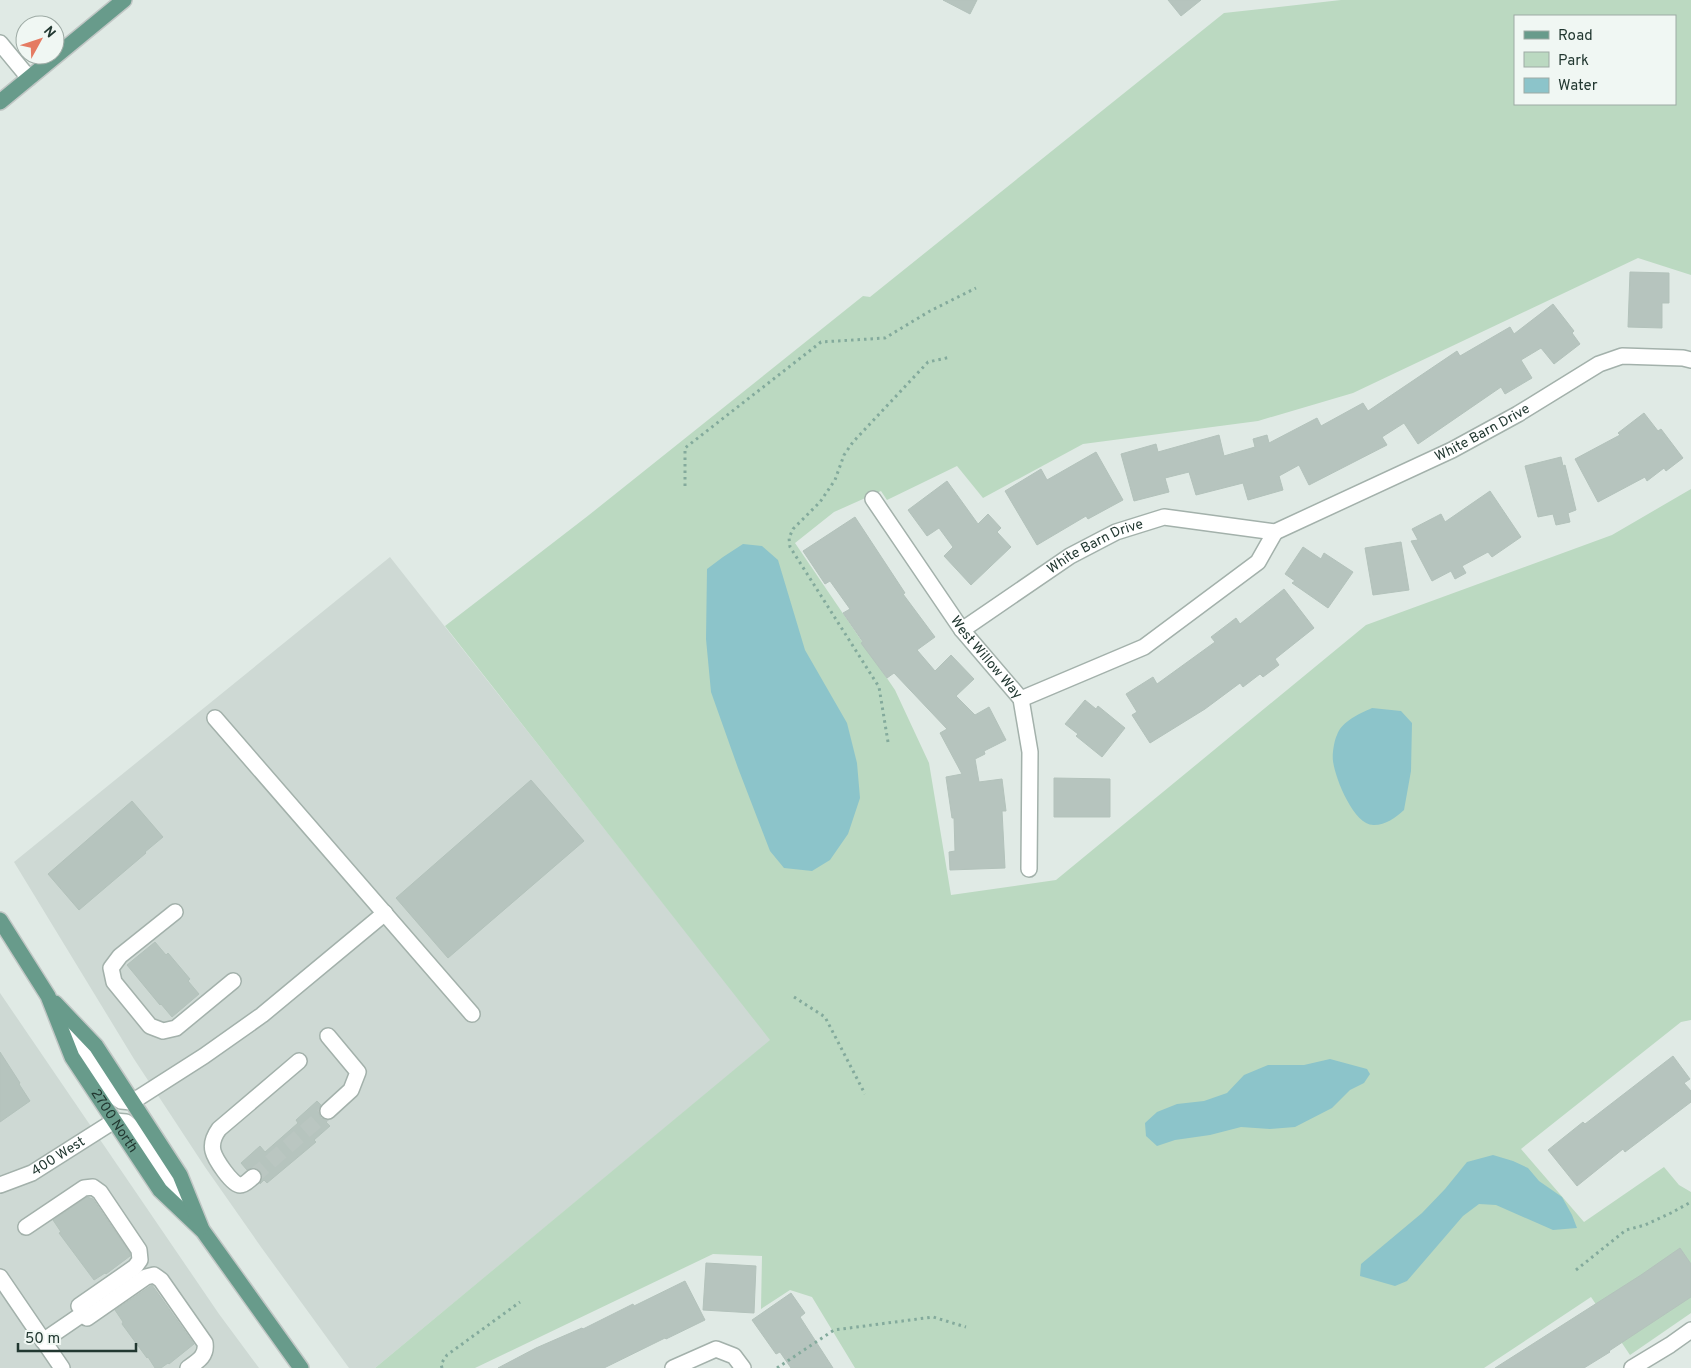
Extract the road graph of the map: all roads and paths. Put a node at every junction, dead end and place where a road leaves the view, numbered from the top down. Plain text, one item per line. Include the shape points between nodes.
1 (124, 0) edge
2 (0, 42) edge
3 (29, 78) junction
4 (0, 102) edge
5 (976, 288) dead end
6 (951, 356) dead end
7 (1691, 360) edge
8 (685, 486) dead end
9 (873, 499) dead end
10 (1275, 532) junction
11 (962, 630) junction
12 (1021, 699) junction
13 (215, 718) dead end
14 (888, 742) dead end
15 (1028, 869) dead end
16 (175, 912) dead end
17 (385, 914) junction
18 (0, 920) edge
19 (233, 981) dead end
20 (48, 996) junction
21 (794, 997) dead end
22 (472, 1014) dead end
23 (328, 1036) dead end
24 (299, 1061) dead end
25 (865, 1094) dead end
26 (132, 1102) junction
27 (328, 1111) tunnel mouth
28 (114, 1121) junction
29 (253, 1176) tunnel mouth
30 (0, 1185) edge
31 (1691, 1202) edge
32 (26, 1227) dead end
33 (203, 1231) junction
34 (1576, 1270) dead end
35 (0, 1277) edge
36 (520, 1302) dead end
37 (84, 1312) junction
38 (966, 1327) dead end
39 (1691, 1330) edge
40 (43, 1341) junction
41 (62, 1368) edge
42 (188, 1368) edge
43 (301, 1368) edge
44 (442, 1368) edge
45 (673, 1368) edge
46 (743, 1368) edge
47 (777, 1368) edge
48 (1632, 1368) edge

1 - 3 main road
2 - 3 street
3 - 4 main road
5 - 8 path via 885,338 821,342 685,448
6 - 14 path via 928,362 853,442 844,455 835,480 789,538 790,548 879,686
7 - 10 street, White Barn Drive via 1622,356 1599,364 1452,450
9 - 11 street, West Willow Way
10 - 11 street, White Barn Drive via 1164,518 1116,532 1070,556
10 - 12 street via 1258,562 1144,647
11 - 12 street, West Willow Way
12 - 15 street, West Willow Way via 1030,752
13 - 17 street
16 - 19 street via 120,956 111,968 114,982 150,1026 163,1032 176,1028
17 - 22 street
17 - 26 street via 262,1015
18 - 20 main road, 2700 North
20 - 26 main road, 2700 North via 96,1046
20 - 28 main road, 2700 North via 72,1057
21 - 25 path via 825,1017
23 - 27 street via 358,1072 351,1090
24 - 29 street via 219,1129 213,1138 213,1152 232,1181 244,1185
26 - 33 main road, 2700 North via 180,1175
28 - 30 street, 400 West via 32,1173
28 - 33 main road, 2700 North via 160,1190
31 - 34 path via 1645,1225 1626,1230
32 - 37 street via 84,1188 93,1187 100,1192 139,1250 140,1260
33 - 43 main road, 2700 North
35 - 40 street
36 - 44 path via 447,1356
37 - 40 street
37 - 42 street via 154,1275 161,1280 205,1343 206,1351 202,1358
38 - 47 path via 934,1317 834,1330
39 - 48 street
40 - 41 street
45 - 46 street via 716,1349 734,1356

